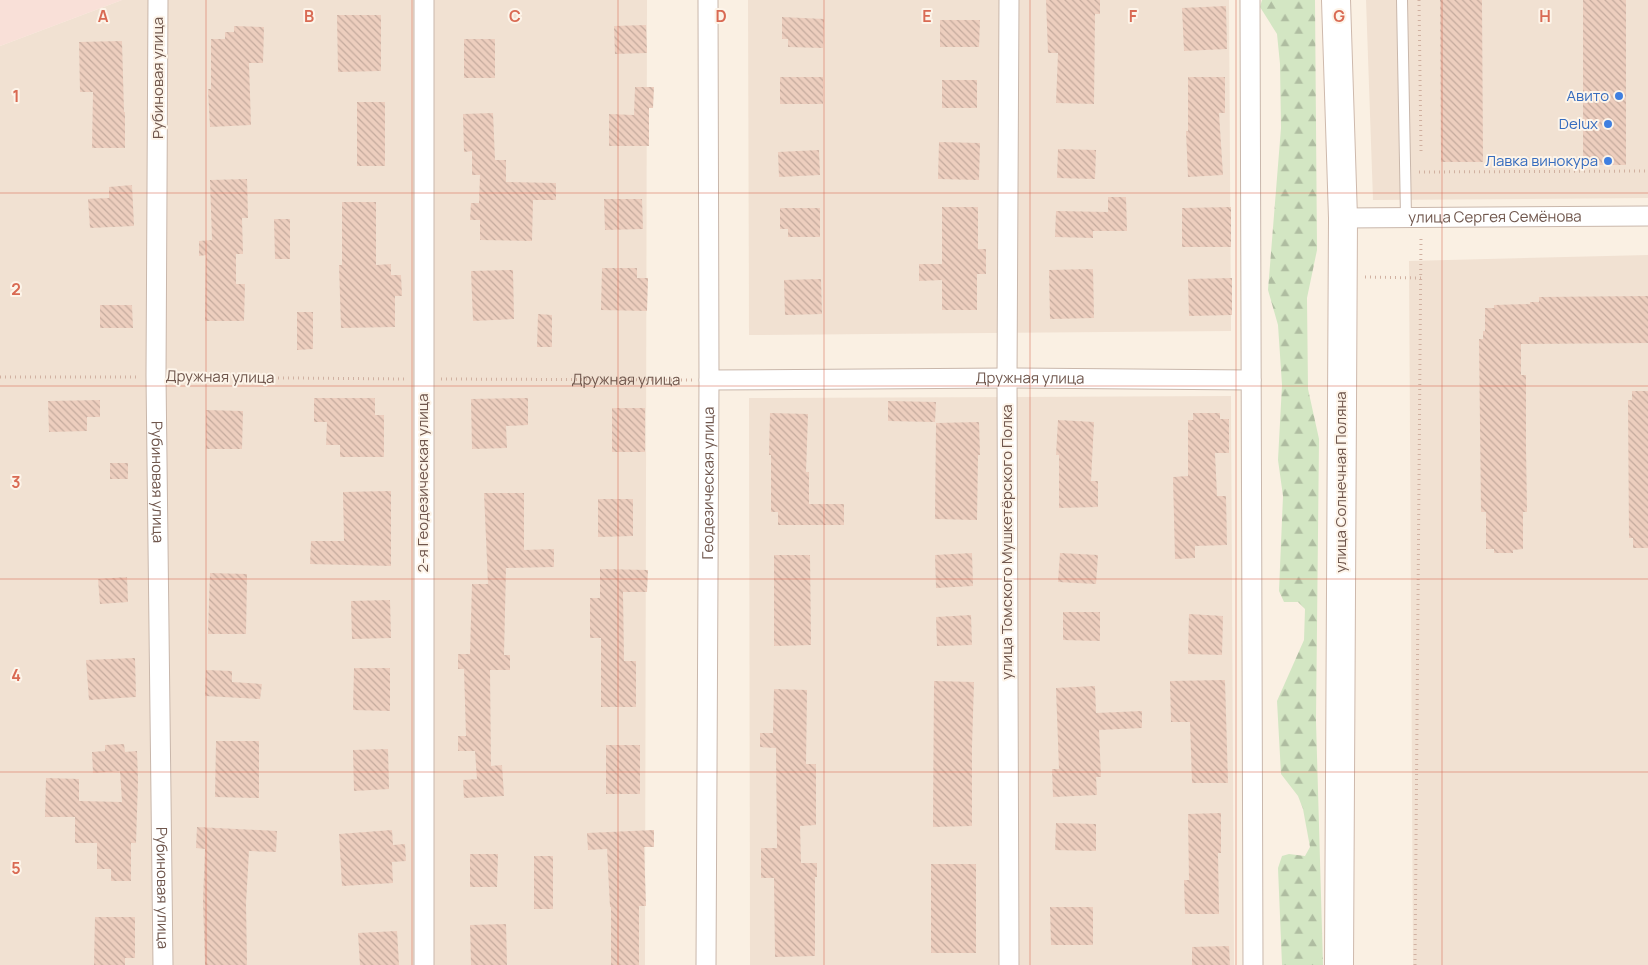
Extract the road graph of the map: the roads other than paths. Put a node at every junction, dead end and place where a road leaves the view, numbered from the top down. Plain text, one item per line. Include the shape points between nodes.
1 (158, 0) edge
2 (424, 0) edge
3 (708, 0) edge
4 (1009, 0) edge
5 (1250, 0) edge
6 (1336, 0) edge
7 (1402, 0) edge
8 (1648, 216) edge
9 (1414, 217) junction
10 (1343, 218) junction
11 (1007, 378) junction
12 (709, 380) junction
13 (1251, 380) junction
14 (163, 965) edge
15 (424, 965) edge
16 (706, 965) edge
17 (1009, 965) edge
18 (1253, 965) edge
19 (1339, 965) edge

1 - 14 street, Рубиновая улица via 156,376
2 - 15 street, 2-я Геодезическая улица
3 - 12 street, Геодезическая улица
4 - 11 street, улица Томского Мушкетёрского Полка
5 - 13 street
6 - 10 street, улица Солнечная Поляна
7 - 9 lane via 1405,172
8 - 9 street, улица Сергея Семёнова
9 - 10 street, улица Сергея Семёнова
10 - 19 street, улица Солнечная Поляна
11 - 12 street, Дружная улица
11 - 13 street, Дружная улица
11 - 17 street, улица Томского Мушкетёрского Полка
12 - 16 street, Геодезическая улица
13 - 18 street

